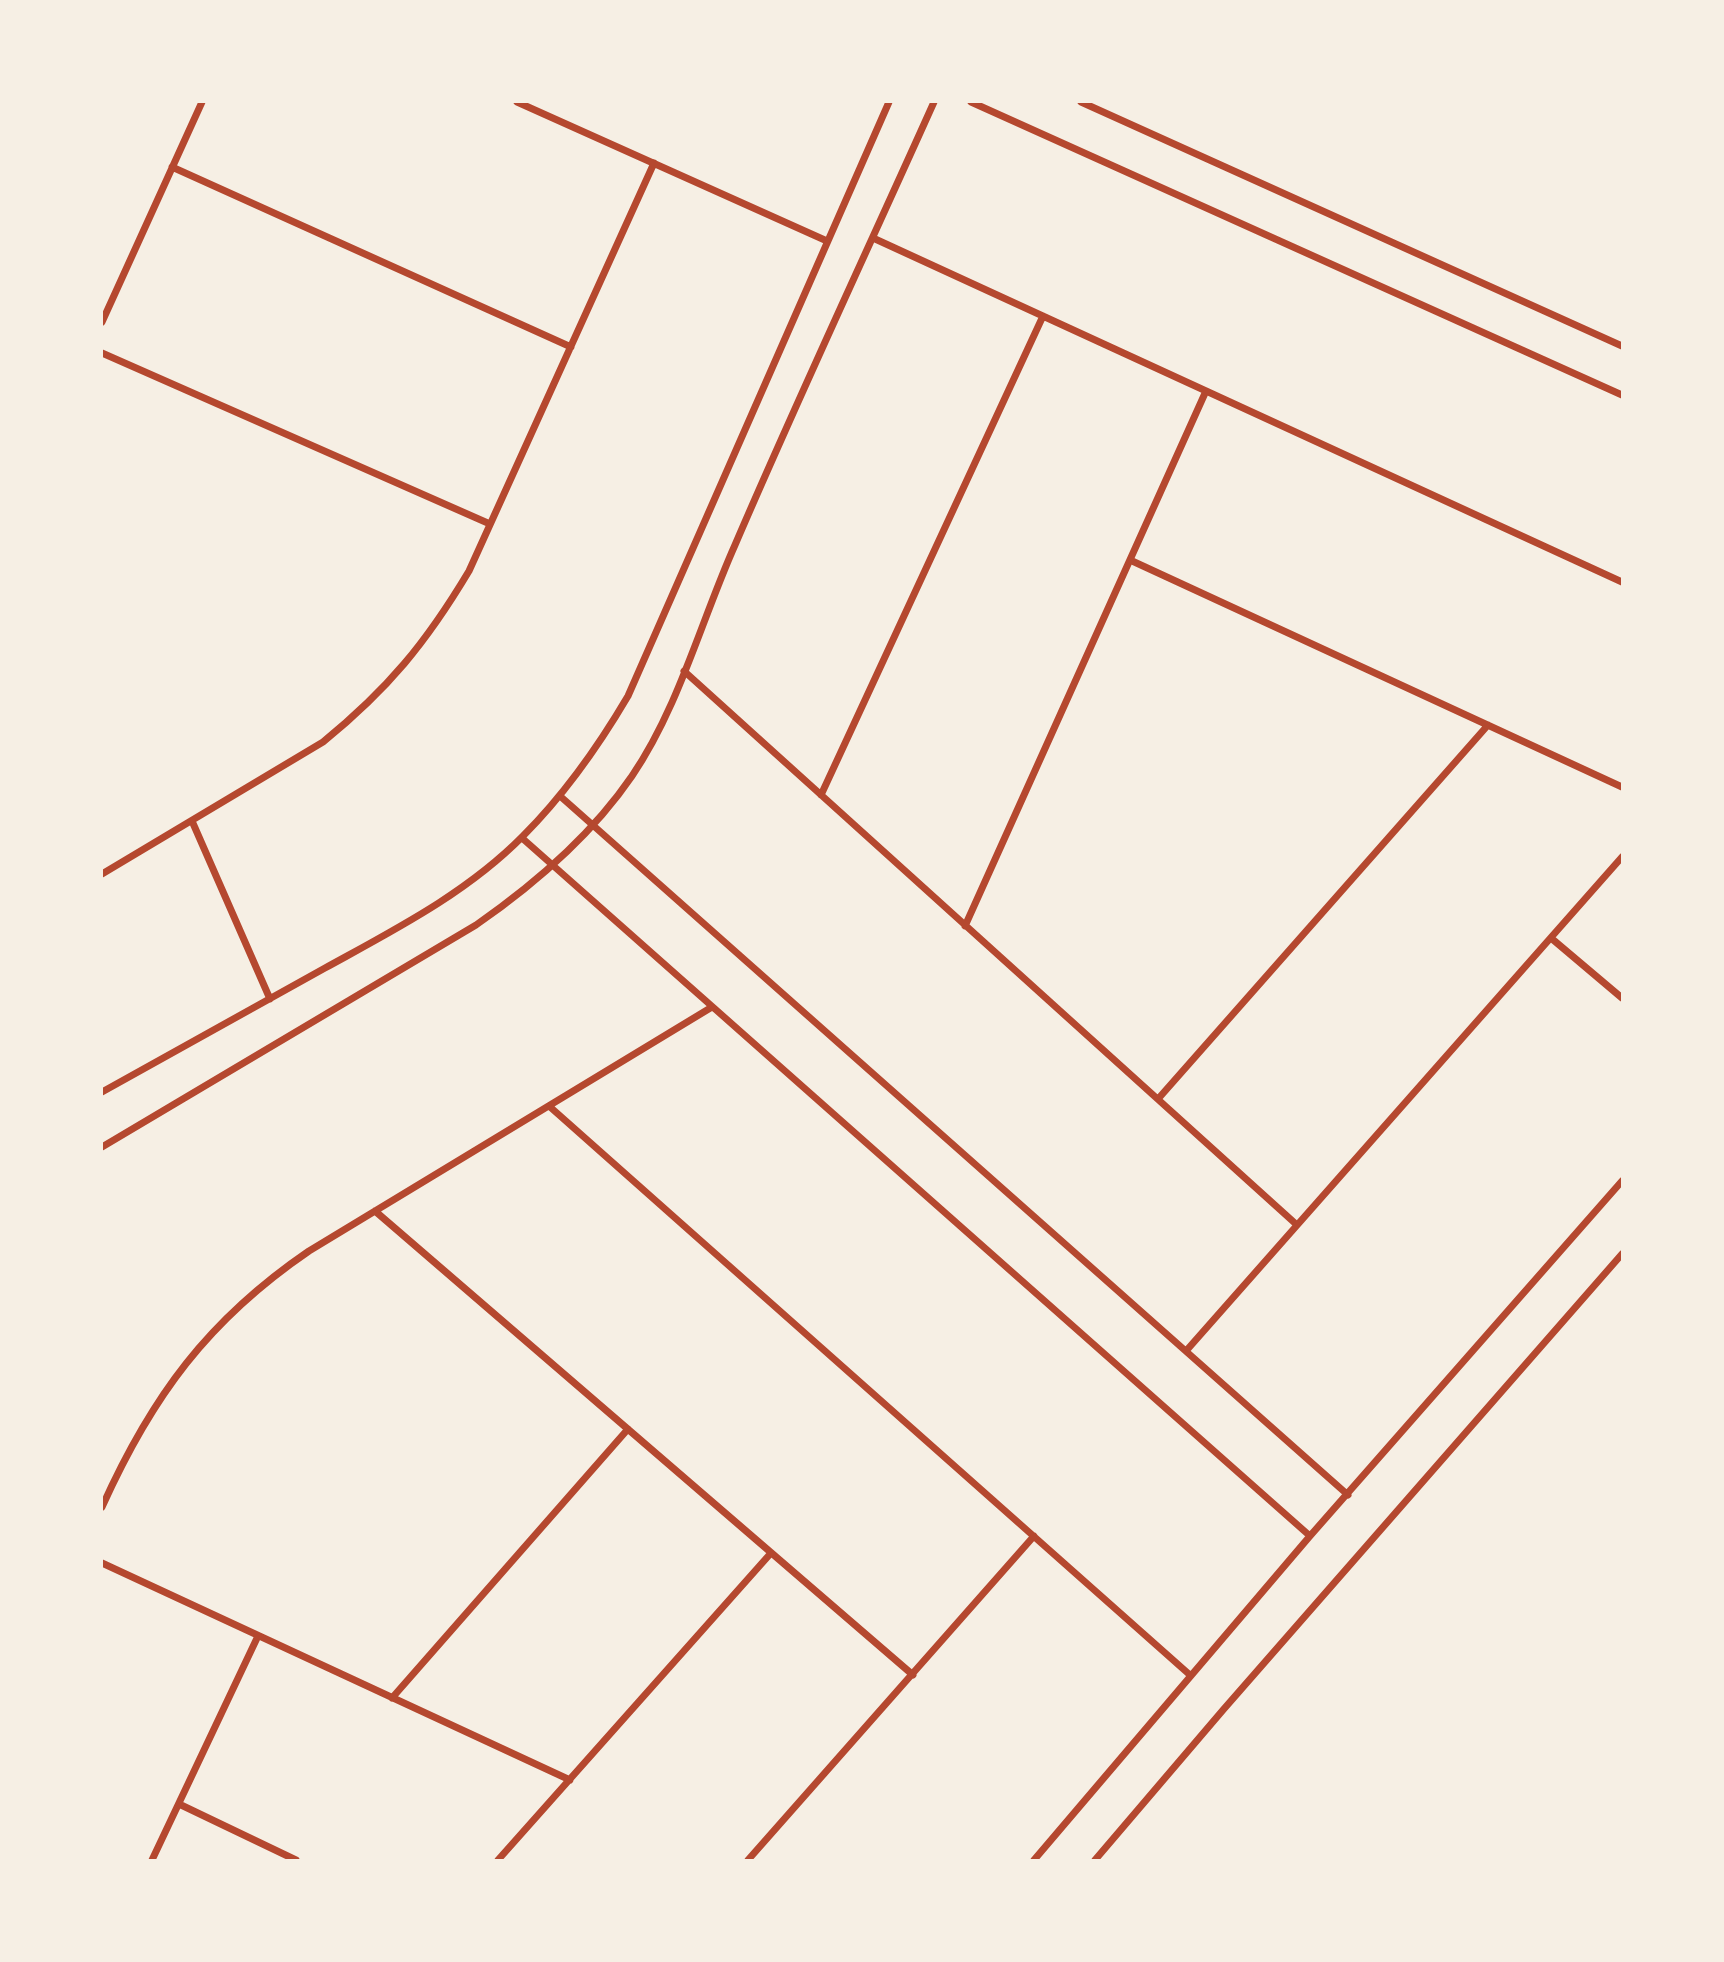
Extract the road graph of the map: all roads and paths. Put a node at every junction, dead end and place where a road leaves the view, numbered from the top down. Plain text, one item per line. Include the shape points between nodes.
1 (202, 102) edge
2 (517, 102) edge
3 (889, 102) edge
4 (934, 102) edge
5 (971, 102) edge
6 (1081, 102) edge
7 (654, 163) junction
8 (172, 167) junction
9 (873, 238) junction
10 (827, 241) junction
11 (1043, 316) junction
12 (102, 322) edge
13 (1622, 346) edge
14 (571, 347) junction
15 (102, 353) edge
16 (1206, 391) junction
17 (1622, 394) edge
18 (490, 524) junction
19 (1130, 560) junction
20 (1622, 582) edge
21 (684, 671) junction
22 (1488, 725) junction
23 (1622, 787) edge
24 (821, 795) junction
25 (560, 796) junction
26 (191, 821) junction
27 (593, 825) junction
28 (522, 838) junction
29 (1622, 857) edge
30 (552, 866) junction
31 (102, 874) edge
32 (965, 926) junction
33 (1551, 938) junction
34 (1622, 998) edge
35 (270, 999) junction
36 (712, 1007) junction
37 (102, 1093) edge
38 (1158, 1100) junction
39 (549, 1106) junction
40 (102, 1147) edge
41 (1622, 1181) edge
42 (375, 1211) junction
43 (1297, 1225) junction
44 (1622, 1254) edge
45 (1186, 1351) junction
46 (628, 1429) junction
47 (1348, 1495) junction
48 (102, 1507) edge
49 (1034, 1536) junction
50 (1310, 1536) junction
51 (771, 1553) junction
52 (102, 1563) edge
53 (258, 1636) junction
54 (913, 1675) junction
55 (1190, 1675) junction
56 (392, 1698) junction
57 (570, 1780) junction
58 (179, 1804) junction
59 (152, 1860) edge
60 (296, 1860) edge
61 (498, 1860) edge
62 (748, 1860) edge
63 (1034, 1860) edge
64 (1096, 1860) edge

1 - 8 street
2 - 7 street
3 - 10 street
4 - 9 street
5 - 17 street
6 - 13 street
7 - 10 street
7 - 14 street
8 - 12 street
8 - 14 street
9 - 11 street
9 - 21 street via 734,547
10 - 25 street via 628,696
11 - 16 street
11 - 24 street
14 - 18 street
15 - 18 street
16 - 19 street
16 - 20 street
18 - 26 street via 442,615 412,656 355,716 312,749
19 - 22 street
19 - 32 street
21 - 24 street
21 - 27 street via 632,775
22 - 23 street
22 - 38 street
24 - 32 street
25 - 27 street
25 - 28 street
26 - 31 street
26 - 35 street
27 - 30 street
27 - 45 street
28 - 30 street
28 - 35 street via 462,888
29 - 33 street
30 - 36 street
30 - 40 street via 476,925
32 - 38 street
33 - 34 street
33 - 43 street
35 - 37 street
36 - 39 street
36 - 50 street
38 - 43 street
39 - 42 street
39 - 49 street
41 - 47 street
42 - 46 street
42 - 48 street via 284,1268 220,1324 152,1408
43 - 45 street
44 - 64 street
45 - 47 street
46 - 51 street
46 - 56 street
47 - 50 street
49 - 54 street
49 - 55 street
50 - 55 street
51 - 54 street
51 - 57 street
52 - 53 street
53 - 56 street
53 - 58 street
54 - 62 street
55 - 63 street
56 - 57 street
57 - 61 street
58 - 59 street
58 - 60 street

